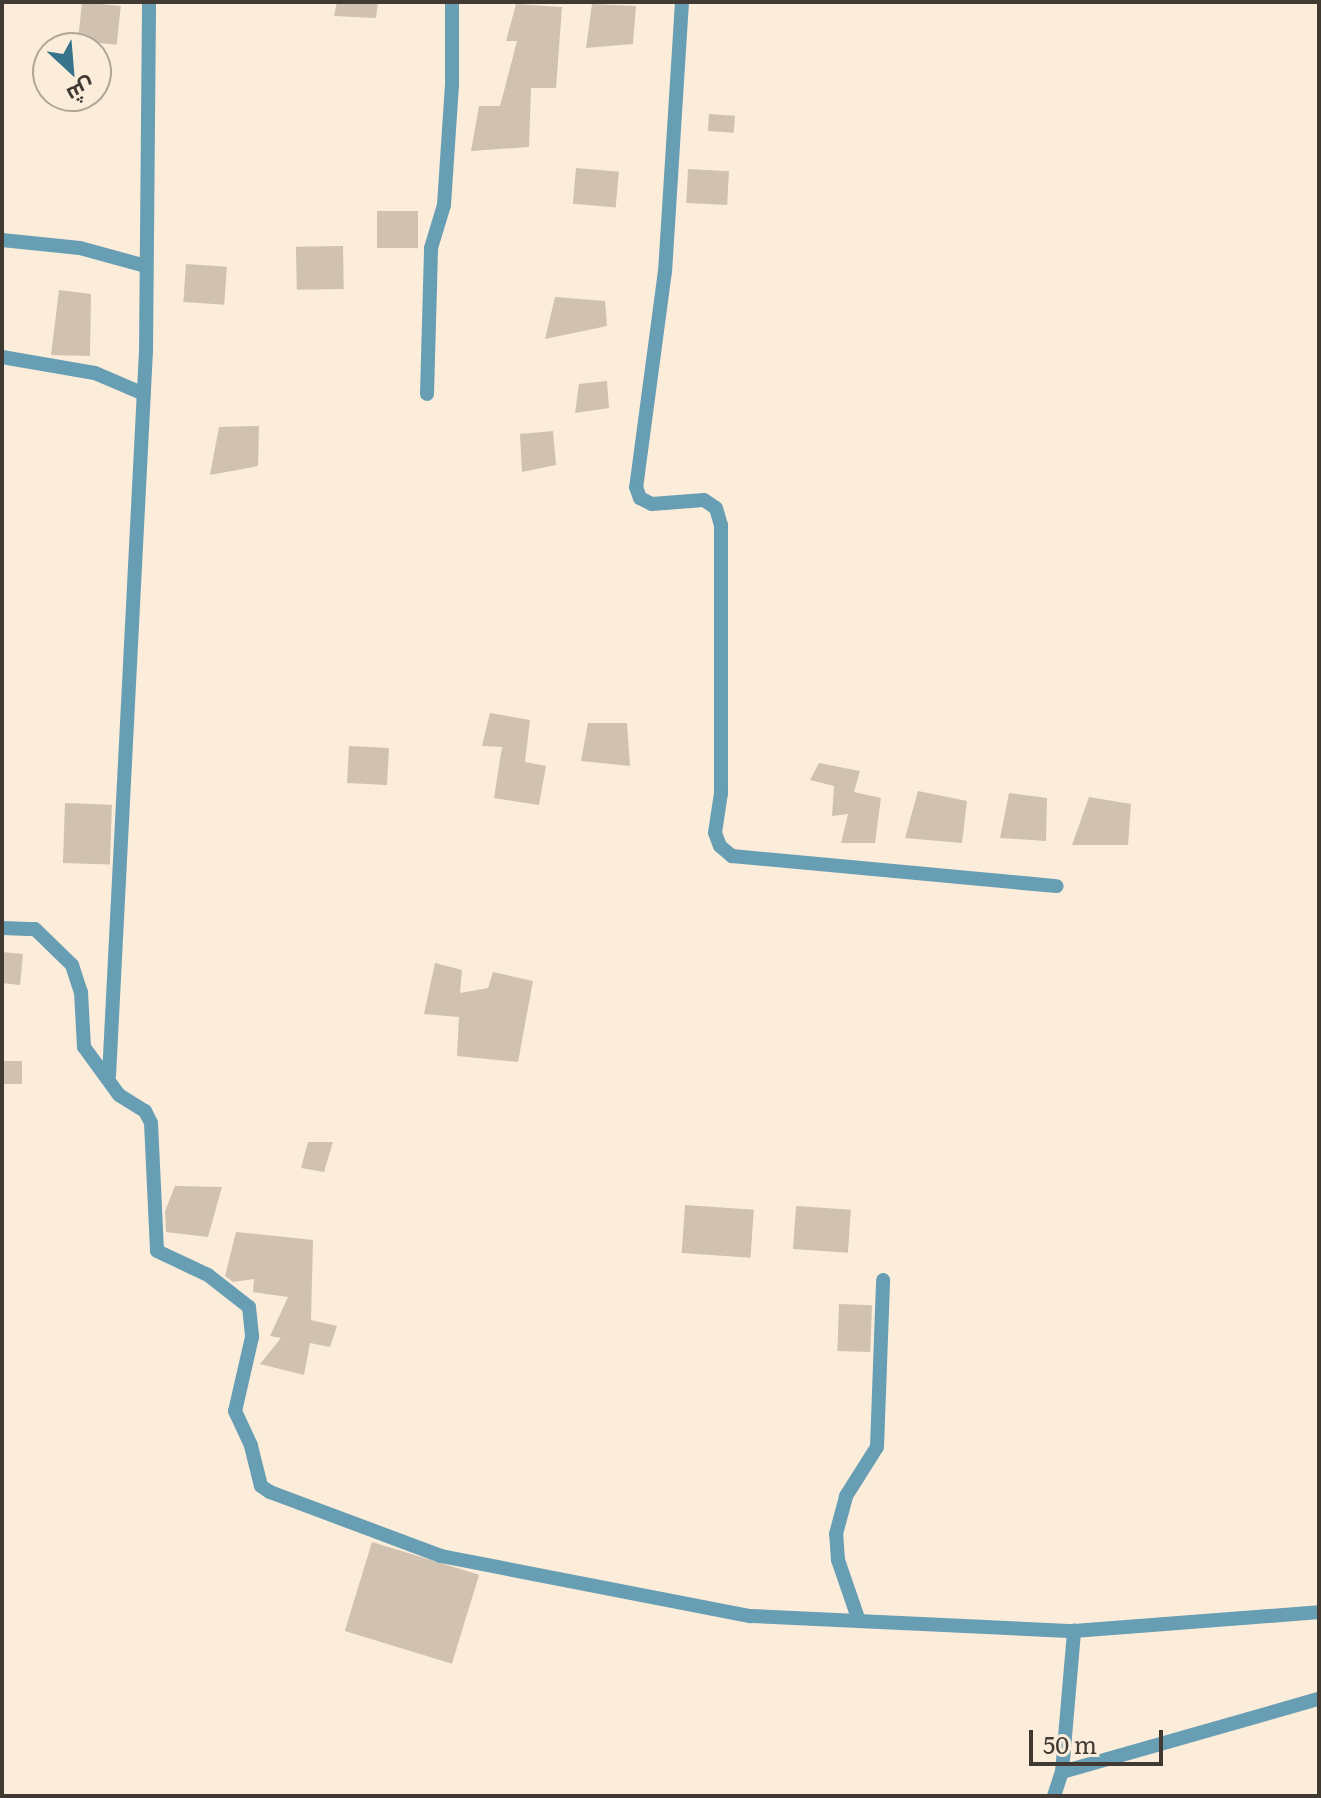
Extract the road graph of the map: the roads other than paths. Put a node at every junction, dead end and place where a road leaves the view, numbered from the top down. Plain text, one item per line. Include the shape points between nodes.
1 (149, 2) edge
2 (452, 2) edge
3 (682, 2) edge
4 (2, 240) edge
5 (146, 266) junction
6 (2, 357) edge
7 (144, 394) junction
8 (427, 394) dead end
9 (1057, 886) dead end
10 (2, 928) edge
11 (109, 1076) junction
12 (883, 1280) dead end
13 (1319, 1612) edge
14 (859, 1621) junction
15 (1074, 1631) junction
16 (1319, 1699) edge
17 (1062, 1772) junction
18 (1054, 1796) edge

1 - 5 street
2 - 8 street via 452,86 444,205 431,248
3 - 9 street via 665,271 636,487 640,498 652,504 704,500 716,508 721,525 721,793 715,833 720,846 732,856
4 - 5 street via 80,248
5 - 7 street
6 - 7 street via 95,373
7 - 11 street
10 - 11 street via 35,929 72,965 81,992 84,1047
11 - 14 street via 119,1095 145,1111 151,1123 157,1251 208,1275 249,1307 252,1337 235,1411 261,1486 320,1514 441,1556 751,1616
12 - 14 street via 877,1447 846,1496 836,1534 838,1560
13 - 15 street
14 - 15 street
15 - 17 street
16 - 17 street
17 - 18 street

